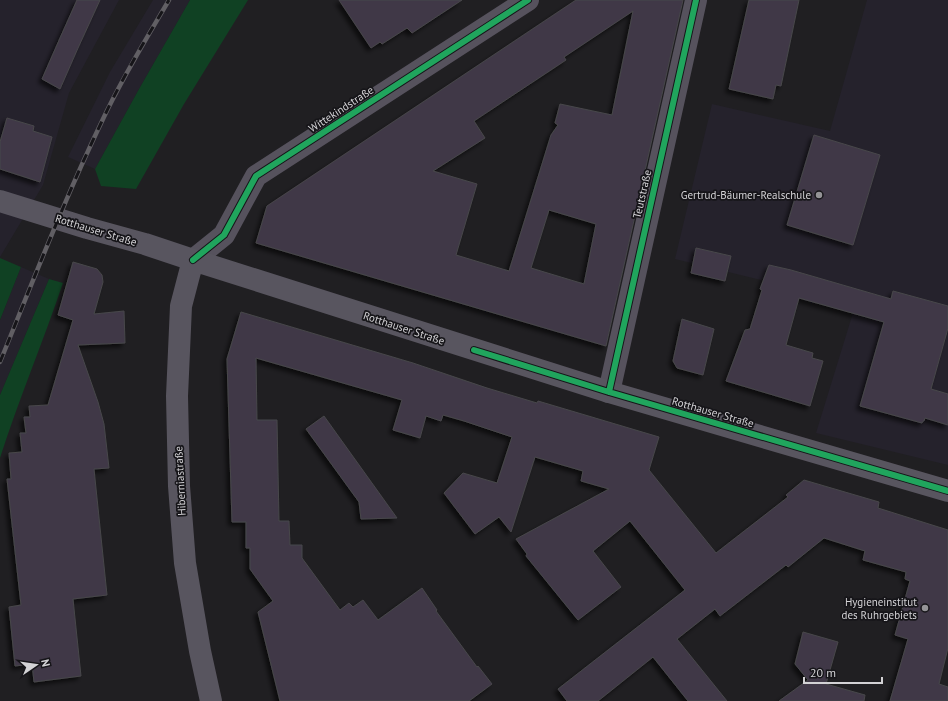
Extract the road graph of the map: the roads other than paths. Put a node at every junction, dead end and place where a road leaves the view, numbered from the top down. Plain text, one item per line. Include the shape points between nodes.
1 (528, 0) edge
2 (696, 0) edge
3 (0, 201) edge
4 (192, 260) junction
5 (609, 392) junction
6 (948, 491) edge
7 (211, 701) edge

1 - 4 street, Wittekindstraße via 256,176 224,235
2 - 5 street, Teutstraße
3 - 4 main road, Rotthauser Straße
4 - 5 main road, Rotthauser Straße
4 - 7 main road, Hiberniastraße via 181,306 177,396 179,486 185,563
5 - 6 main road, Rotthauser Straße

